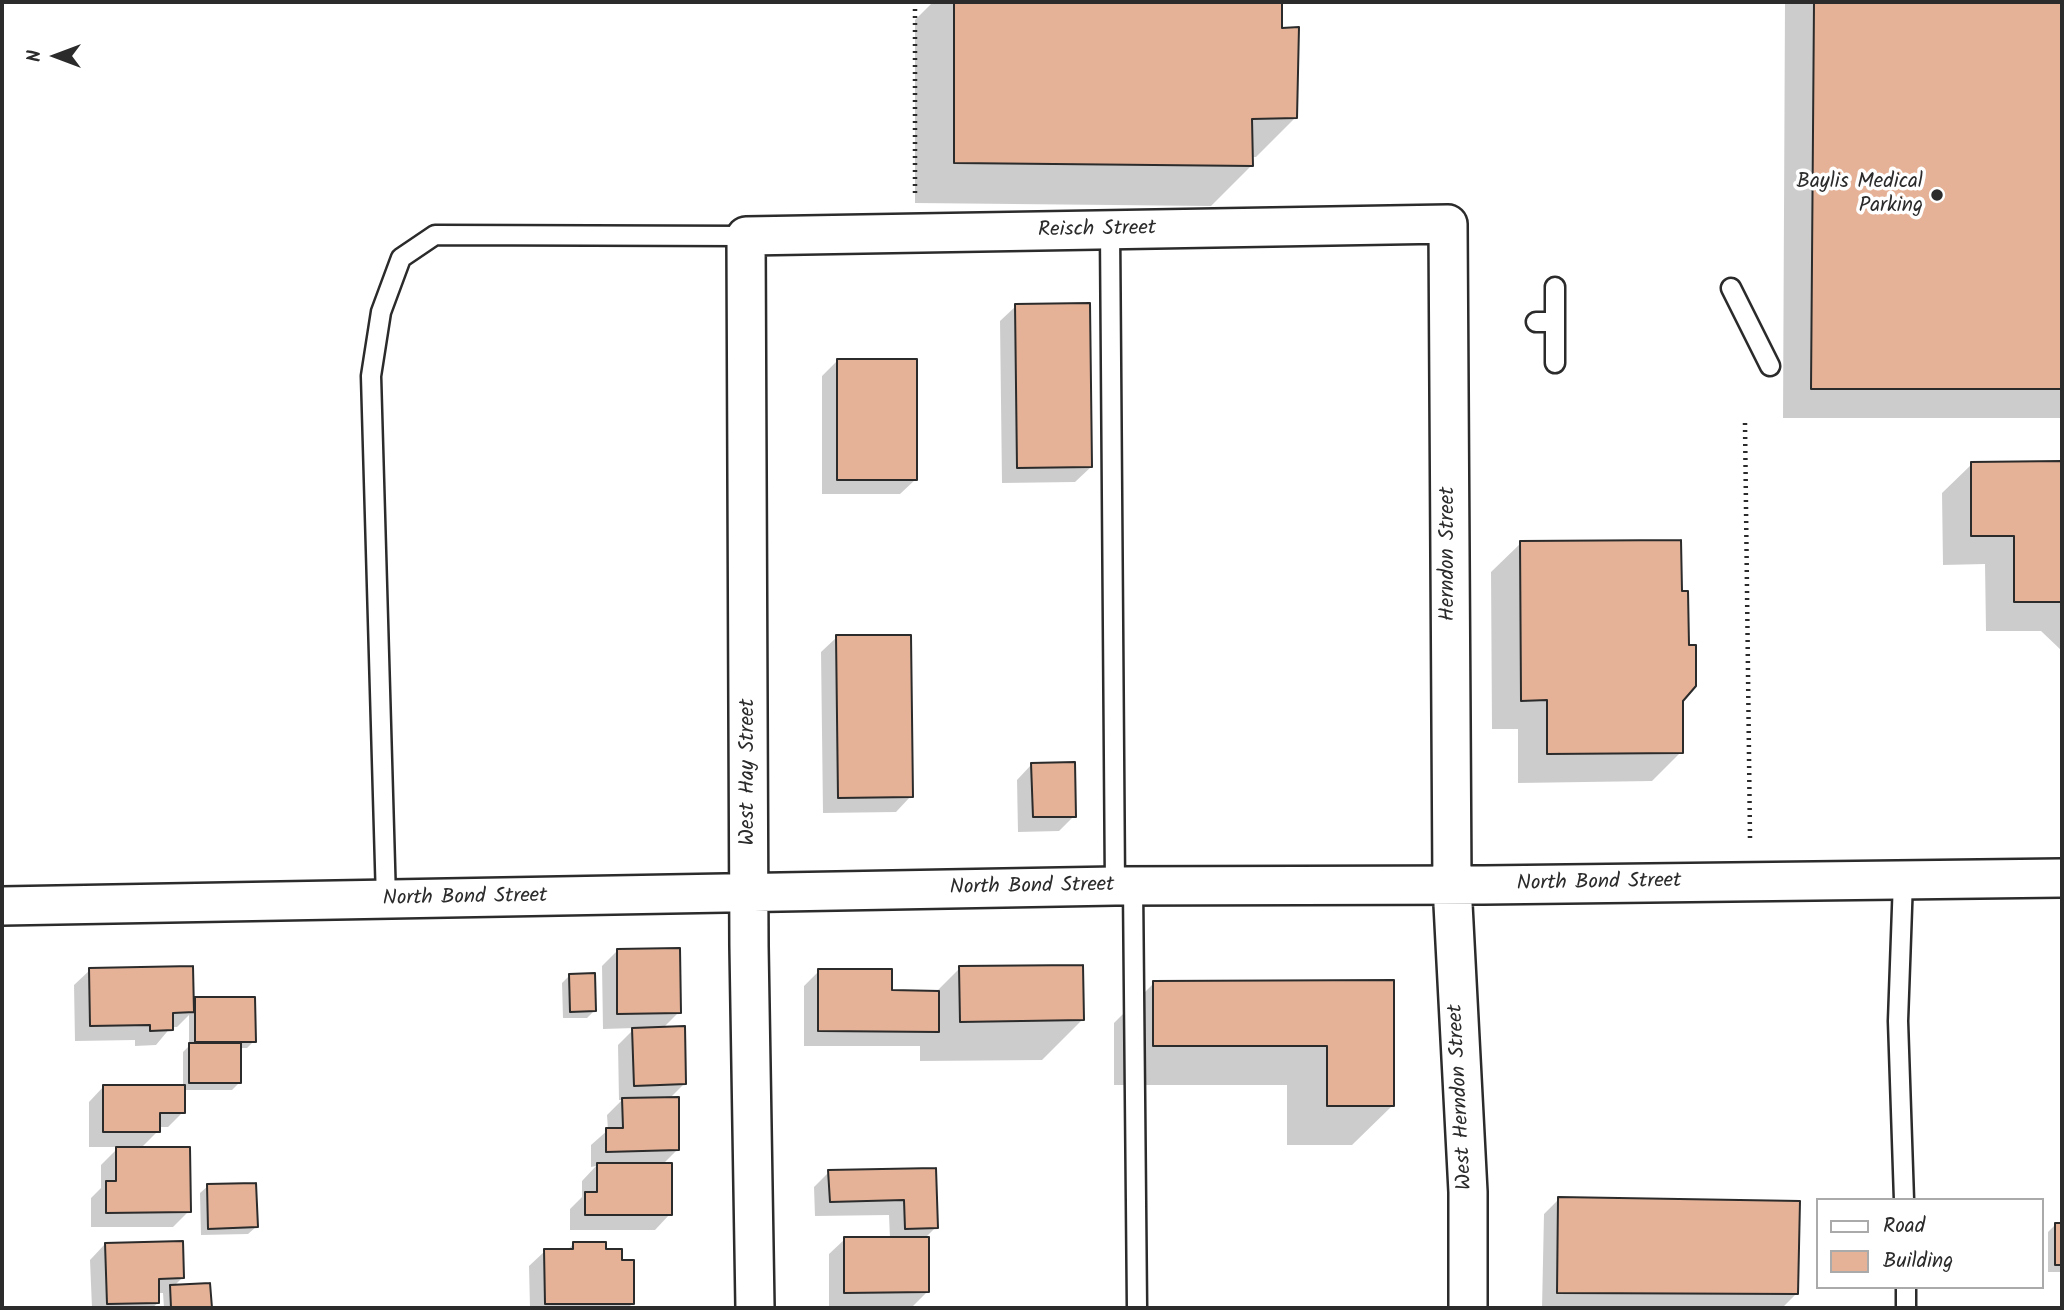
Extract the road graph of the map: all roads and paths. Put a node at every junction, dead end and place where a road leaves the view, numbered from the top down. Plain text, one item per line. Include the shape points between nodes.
1 (915, 2) edge
2 (915, 195) dead end
3 (1448, 224) joint
4 (1110, 231) junction
5 (746, 236) junction
6 (1555, 287) dead end
7 (1731, 288) dead end
8 (1535, 322) dead end
9 (1555, 323) junction
10 (1555, 363) dead end
11 (1770, 366) dead end
12 (1745, 423) dead end
13 (1750, 838) dead end
14 (2062, 878) edge
15 (1903, 880) junction
16 (1452, 885) junction
17 (1124, 887) junction
18 (749, 894) junction
19 (386, 900) junction
20 (2, 906) edge
21 (1904, 1198) edge
22 (1906, 1289) edge
23 (755, 1308) edge
24 (1137, 1308) edge
25 (1468, 1308) edge
26 (1906, 1308) edge

1 - 2 path
3 - 4 street, Reisch Street
3 - 16 street, Herndon Street
4 - 5 street, Reisch Street
4 - 17 lane
5 - 18 street, West Hay Street
5 - 19 lane via 435,235 401,258 381,312 371,387
6 - 9 lane
7 - 11 lane
8 - 9 lane
9 - 10 lane
12 - 13 path
14 - 15 street, North Bond Street
15 - 16 street, North Bond Street
15 - 21 lane via 1898,1021
16 - 17 street, North Bond Street
16 - 25 street, West Herndon Street via 1468,1192
17 - 18 street, North Bond Street
17 - 24 lane
18 - 19 street, North Bond Street
18 - 23 street, West Hay Street
19 - 20 street, North Bond Street
22 - 26 lane

